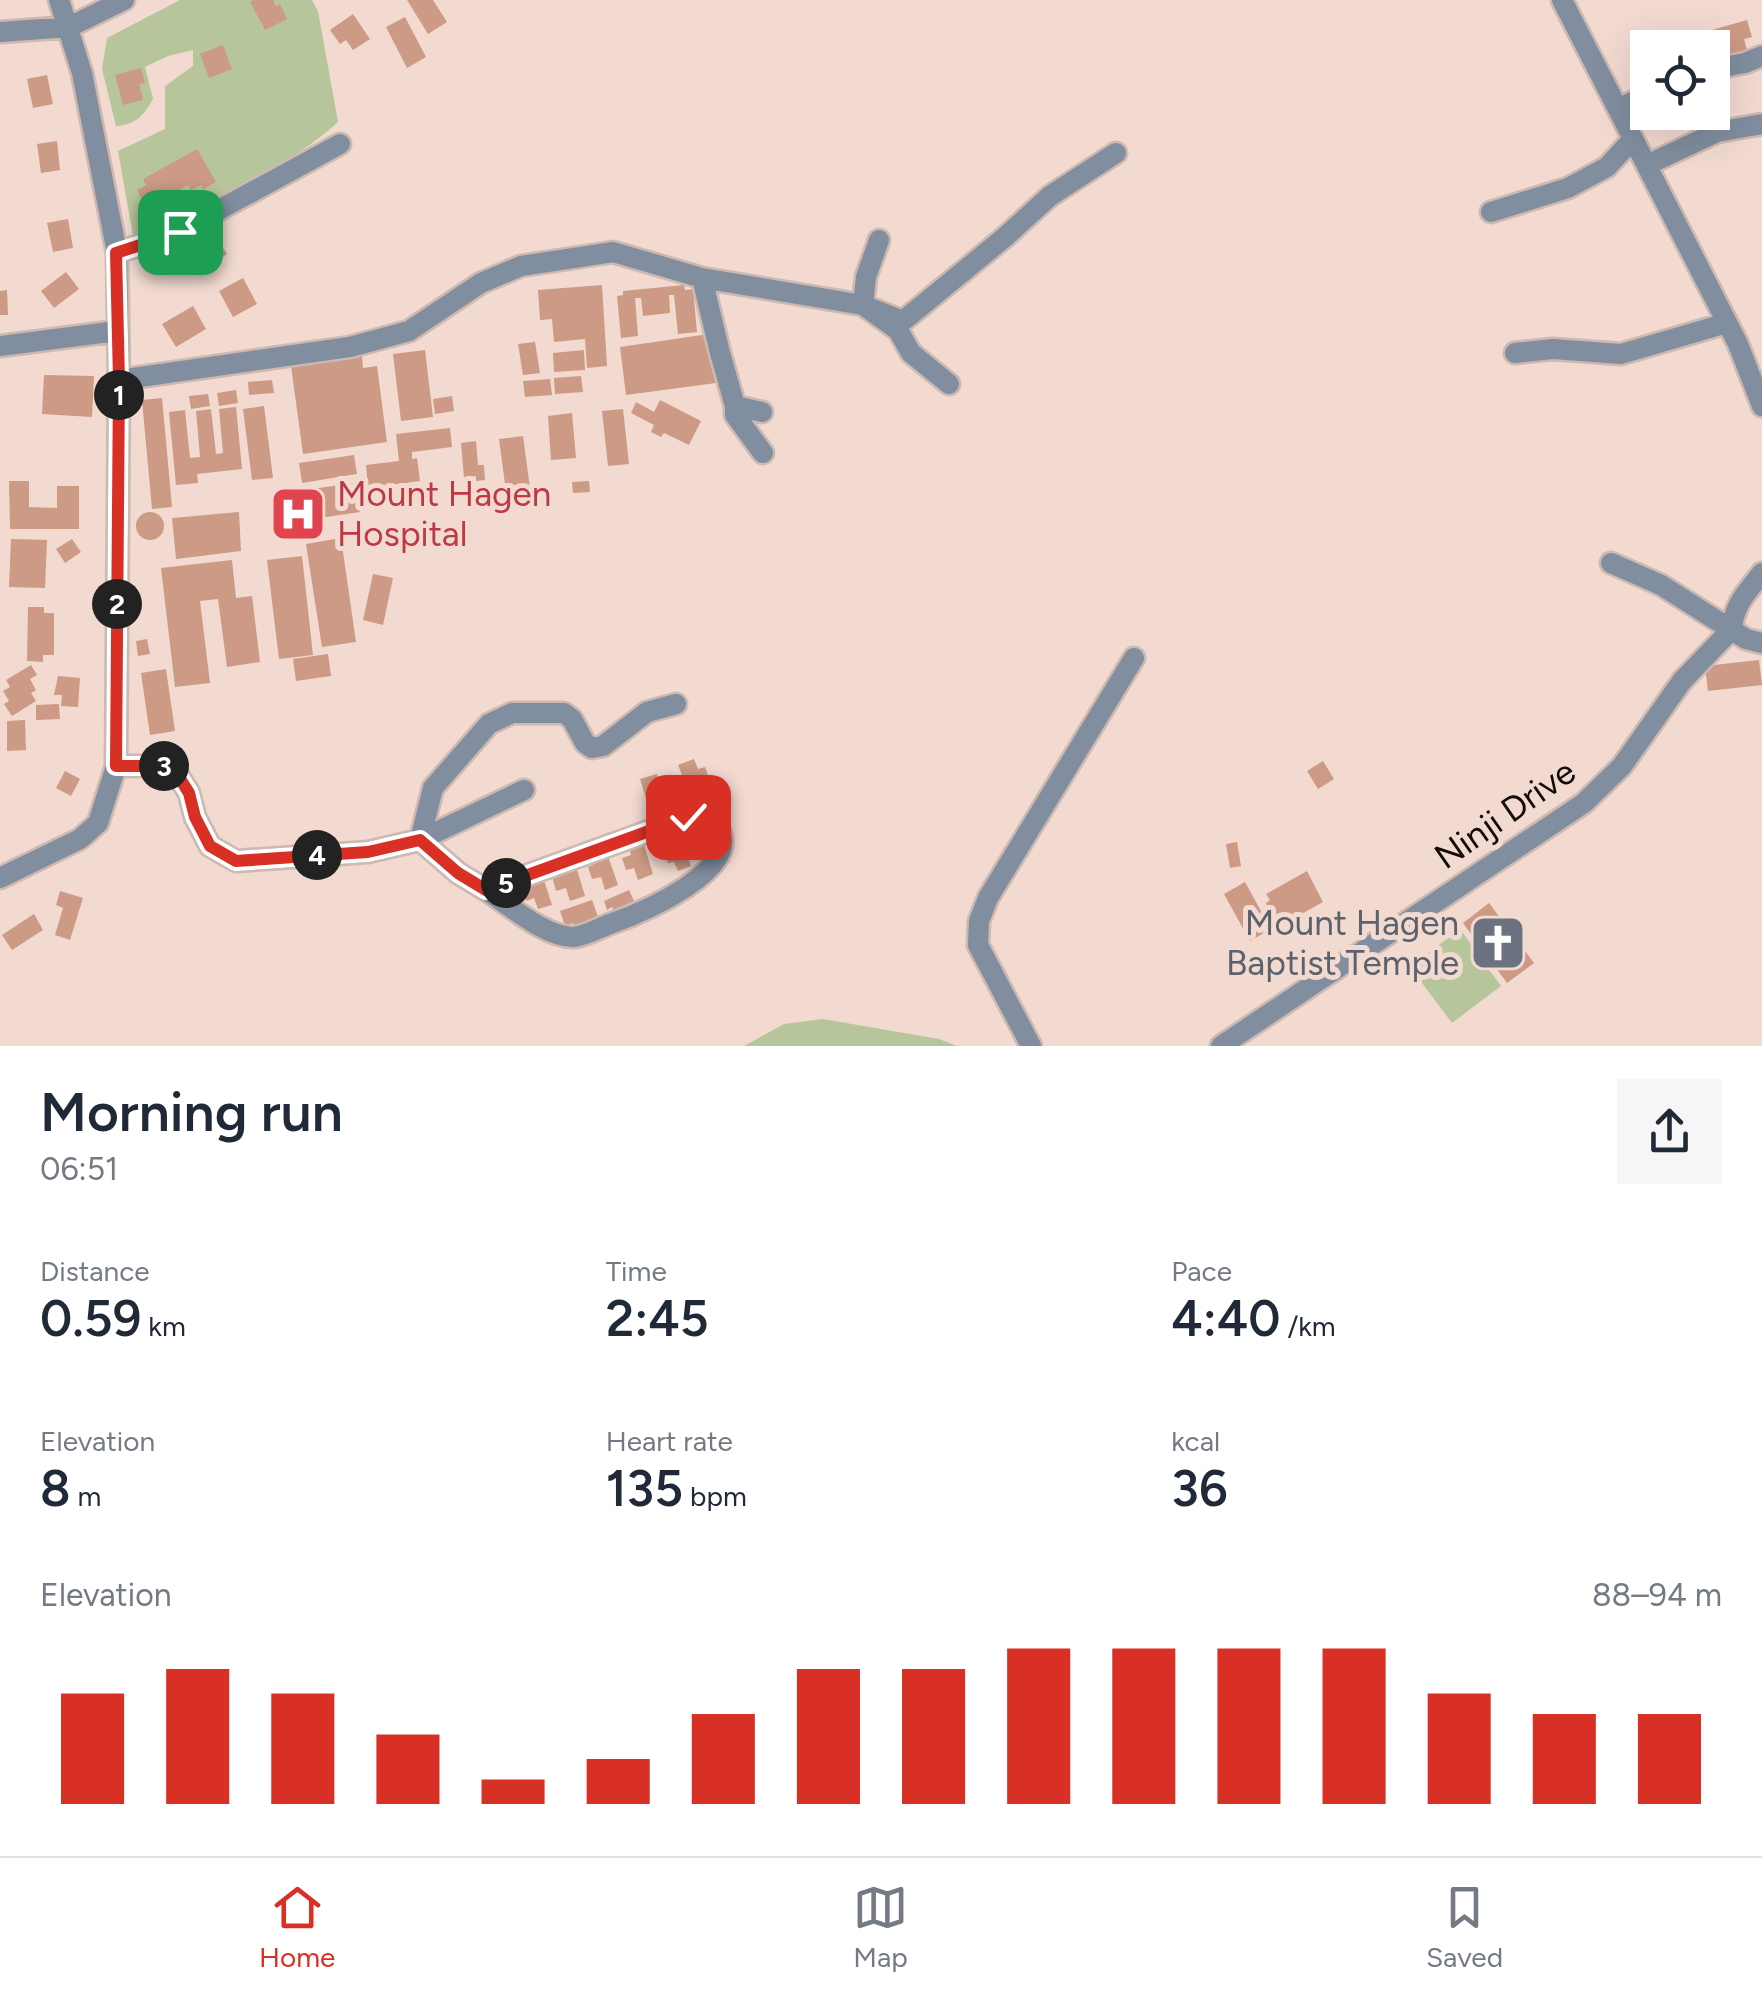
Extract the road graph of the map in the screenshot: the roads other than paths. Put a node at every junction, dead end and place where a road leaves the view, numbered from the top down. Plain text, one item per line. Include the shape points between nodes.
1 (59, 0) edge
2 (124, 0) edge
3 (1562, 0) edge
4 (69, 26) junction
5 (0, 32) edge
6 (1762, 56) edge
7 (1730, 66) edge
8 (1630, 103) edge
9 (1618, 109) junction
10 (1762, 124) edge
11 (1634, 139) junction
12 (340, 144) dead end
13 (1116, 154) dead end
14 (1647, 166) junction
15 (1492, 212) dead end
16 (880, 240) dead end
17 (116, 253) junction
18 (702, 278) junction
19 (864, 305) junction
20 (1727, 323) junction
21 (117, 331) junction
22 (0, 346) edge
23 (1514, 354) dead end
24 (119, 380) junction
25 (949, 384) dead end
26 (735, 406) junction
27 (1762, 406) edge
28 (762, 412) dead end
29 (763, 452) dead end
30 (1611, 563) dead end
31 (1762, 573) edge
32 (1732, 629) junction
33 (1762, 643) edge
34 (1134, 658) dead end
35 (676, 704) dead end
36 (116, 766) junction
37 (524, 790) dead end
38 (420, 840) junction
39 (0, 878) edge
40 (486, 890) junction
41 (1031, 1046) edge
42 (1222, 1046) edge

1 - 4 street
2 - 4 street
3 - 9 street
4 - 5 street
4 - 17 street
6 - 7 street
8 - 9 street
9 - 11 street
10 - 14 street via 1717,132
11 - 14 street
11 - 15 street via 1607,168
12 - 17 street via 180,232
13 - 19 street via 1050,196 903,320
14 - 20 street
16 - 19 street
17 - 21 street
18 - 19 street
18 - 24 street via 614,252 522,266 481,283 409,331 350,348
18 - 26 street
19 - 25 street
20 - 23 street via 1621,354
20 - 27 street
21 - 22 street
21 - 24 street
24 - 36 street
26 - 28 street
26 - 29 street
30 - 32 street
31 - 32 street, Ninji Drive via 1738,602
32 - 33 street
32 - 42 street, Ninji Drive via 1584,803
34 - 41 street via 979,921 978,946
35 - 38 street via 647,712 592,748 564,713 512,713 489,724 433,788
36 - 38 street via 172,766 210,846 236,861 368,852
36 - 39 street via 98,823 80,840
37 - 38 street
38 - 40 street
40 - 40 street via 688,817 704,816 718,826 722,845 693,884 576,937 552,933

